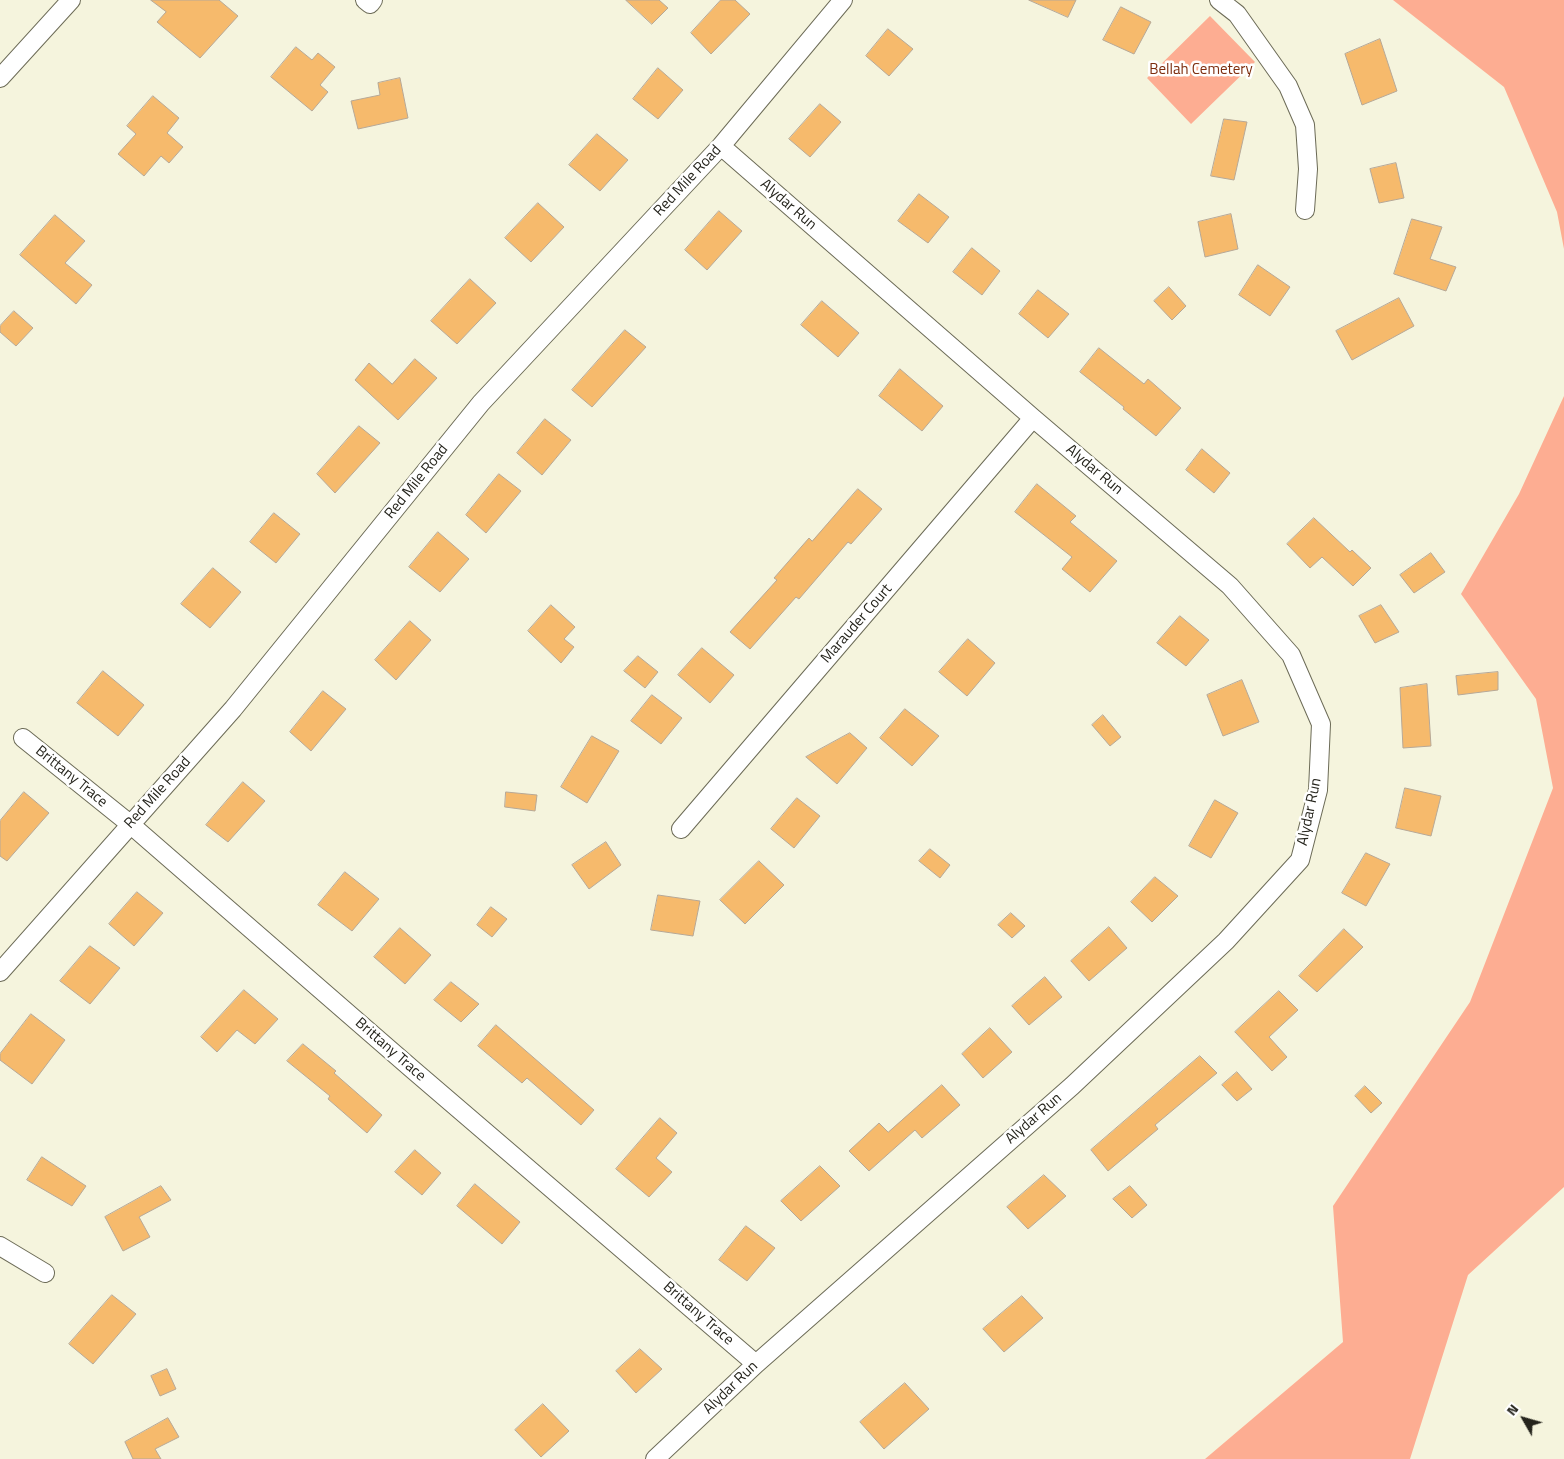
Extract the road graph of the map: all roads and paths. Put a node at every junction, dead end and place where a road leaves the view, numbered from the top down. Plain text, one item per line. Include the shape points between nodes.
1 (71, 0) edge
2 (365, 0) edge
3 (373, 0) edge
4 (843, 0) edge
5 (1219, 0) edge
6 (0, 78) edge
7 (720, 146) junction
8 (1305, 210) dead end
9 (1033, 418) junction
10 (23, 738) dead end
11 (130, 824) junction
12 (680, 829) dead end
13 (0, 972) edge
14 (0, 1246) edge
15 (45, 1273) dead end
16 (756, 1364) junction
17 (655, 1459) edge

1 - 6 street
2 - 3 street via 370,4
4 - 7 street, Red Mile Road
5 - 8 street via 1237,14 1288,86 1305,125 1308,169
7 - 9 street, Alydar Run
7 - 11 street, Red Mile Road via 481,403 233,709
9 - 12 street, Marauder Court
9 - 16 street, Alydar Run via 1230,586 1291,655 1321,724 1318,790 1300,860 1226,942 1072,1086
10 - 11 street, Brittany Trace
11 - 13 street, Red Mile Road
11 - 16 street, Brittany Trace
14 - 15 street
16 - 17 street, Alydar Run

